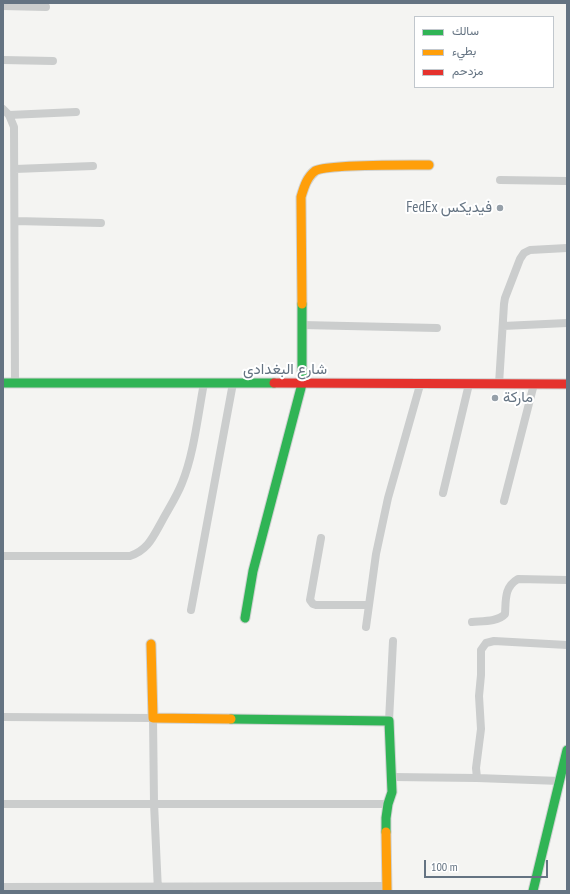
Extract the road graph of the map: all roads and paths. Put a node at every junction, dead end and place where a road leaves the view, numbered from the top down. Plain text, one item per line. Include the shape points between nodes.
1 (3, 6) edge
2 (46, 7) dead end
3 (3, 60) edge
4 (53, 61) dead end
5 (6, 112) edge
6 (76, 112) dead end
7 (429, 165) dead end
8 (93, 166) dead end
9 (15, 169) junction
10 (500, 180) dead end
11 (567, 181) edge
12 (15, 221) junction
13 (101, 223) dead end
14 (567, 248) edge
15 (567, 323) edge
16 (302, 325) junction
17 (503, 326) junction
18 (437, 328) dead end
19 (3, 383) edge
20 (15, 383) junction
21 (204, 383) junction
22 (233, 384) junction
23 (302, 384) junction
24 (469, 384) junction
25 (500, 384) junction
26 (534, 384) junction
27 (567, 384) edge
28 (420, 385) junction
29 (443, 493) dead end
30 (504, 501) dead end
31 (321, 538) dead end
32 (3, 556) edge
33 (567, 580) edge
34 (368, 606) junction
35 (191, 610) dead end
36 (245, 618) dead end
37 (472, 622) dead end
38 (366, 628) dead end
39 (393, 641) dead end
40 (151, 644) dead end
41 (567, 646) edge
42 (3, 717) edge
43 (153, 718) junction
44 (388, 721) junction
45 (567, 750) edge
46 (392, 777) junction
47 (477, 778) junction
48 (560, 781) junction
49 (154, 803) junction
50 (3, 804) edge
51 (388, 804) junction
52 (3, 887) edge
53 (386, 888) edge
54 (158, 889) edge
55 (533, 891) edge

1 - 2 street
3 - 4 street
5 - 6 street
5 - 9 street via 14,127
7 - 16 street via 324,168 316,170 306,181 302,198
8 - 9 street
9 - 12 street
10 - 11 street
12 - 13 street
12 - 20 street
14 - 17 street via 530,250 524,253 505,298
15 - 17 street
16 - 18 street
16 - 23 street
17 - 25 street
19 - 20 street, شارع البغدادى
20 - 21 street, شارع البغدادى
21 - 22 street, شارع البغدادى
21 - 32 street via 191,453 182,483 155,532 140,553 130,556
22 - 23 street, شارع البغدادى
22 - 35 street
23 - 28 street, شارع البغدادى
23 - 36 street via 253,571
24 - 25 street, شارع البغدادى
24 - 28 street, شارع البغدادى
24 - 29 street
25 - 26 street, شارع البغدادى
26 - 27 street, شارع البغدادى
26 - 30 street
28 - 34 street via 388,498
31 - 34 street via 310,600 313,604
33 - 37 street via 518,579 507,589 505,614 502,617
34 - 38 street
39 - 44 street
40 - 43 street
41 - 47 street via 494,641 486,643 482,650 479,696 481,729
42 - 43 street
43 - 44 street
43 - 49 street
44 - 46 street
45 - 48 street
46 - 47 street
46 - 51 street via 392,792
47 - 48 street
48 - 55 street
49 - 50 street
49 - 51 street
49 - 54 street
51 - 53 street
52 - 54 street
53 - 54 street

